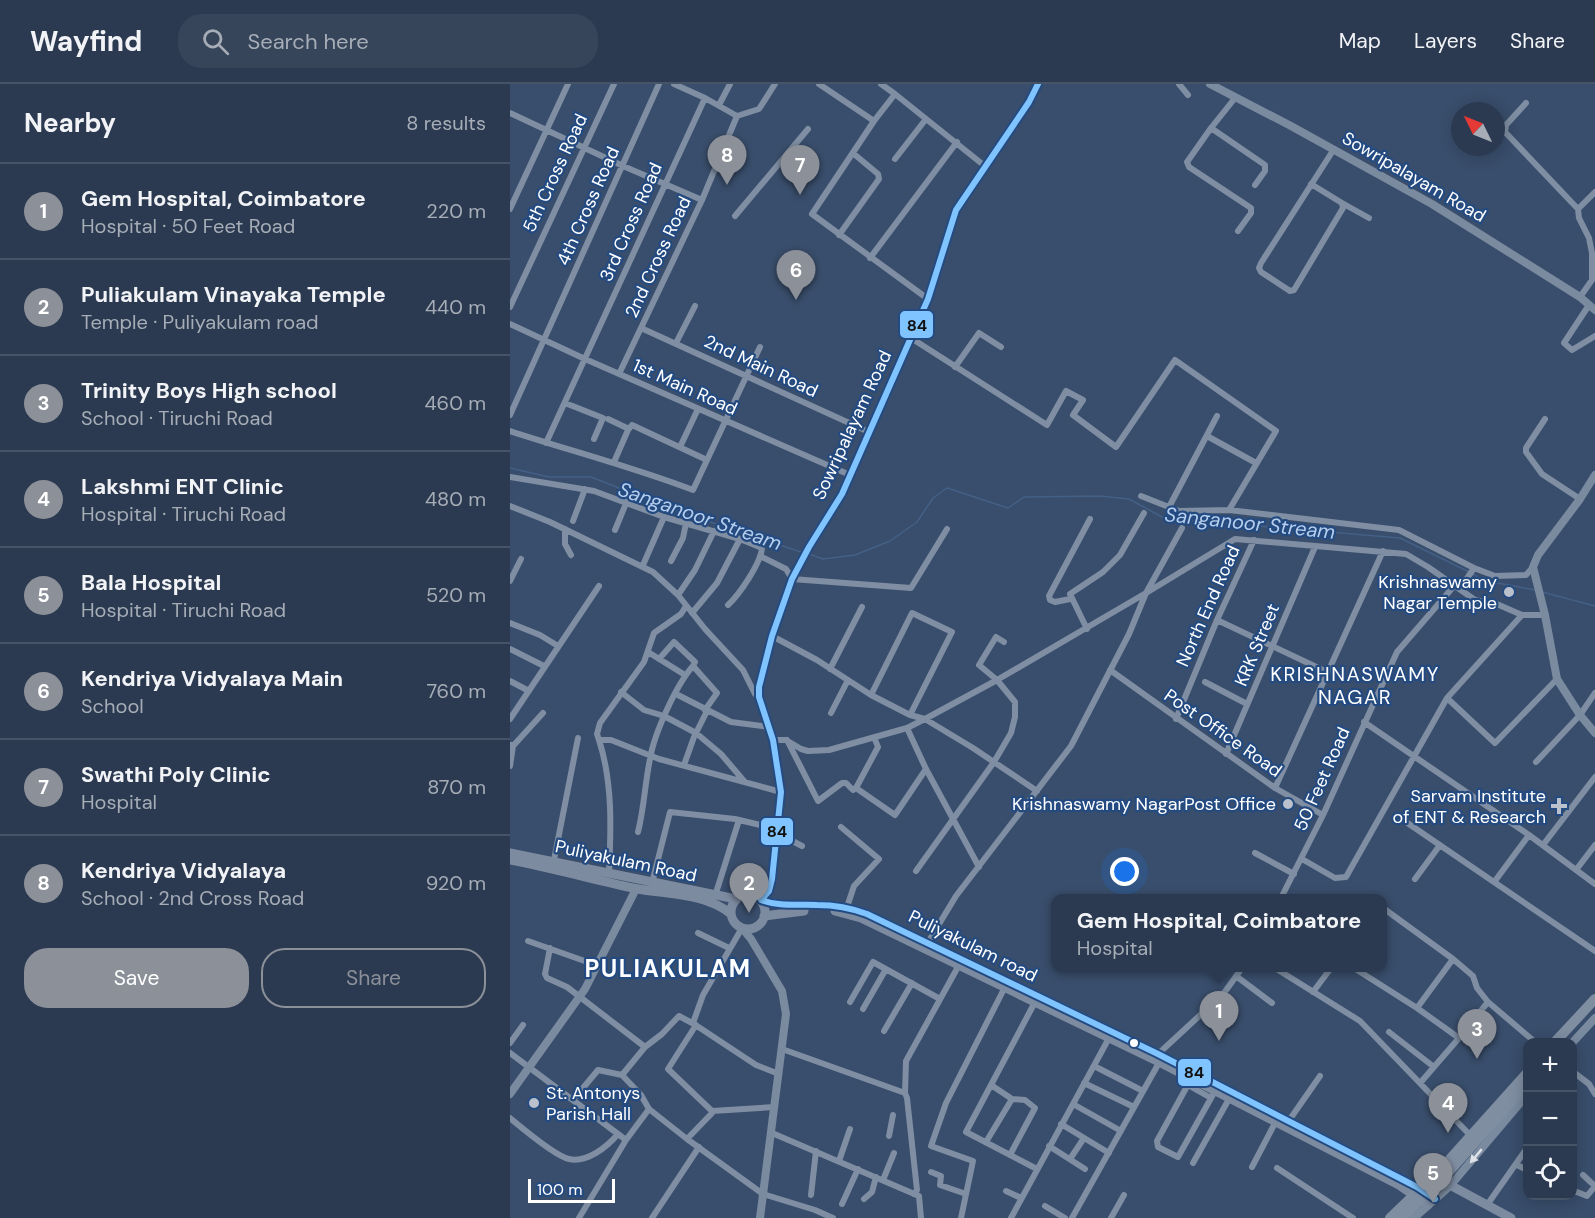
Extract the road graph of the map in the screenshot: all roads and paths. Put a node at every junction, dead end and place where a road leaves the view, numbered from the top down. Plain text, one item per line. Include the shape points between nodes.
1 (614, 84) edge
2 (659, 84) edge
3 (674, 84) edge
4 (730, 84) edge
5 (775, 84) edge
6 (819, 84) edge
7 (881, 84) edge
8 (1038, 84) edge
9 (1179, 84) edge
10 (1210, 84) edge
11 (566, 85) edge
12 (684, 86) edge
13 (895, 94) junction
14 (1188, 95) dead end
15 (705, 98) junction
16 (1235, 98) junction
17 (1526, 103) dead end
18 (719, 105) junction
19 (510, 113) edge
20 (737, 116) junction
21 (926, 119) junction
22 (874, 121) junction
23 (1211, 128) junction
24 (547, 129) junction
25 (808, 129) dead end
26 (957, 142) junction
27 (583, 147) junction
28 (1334, 149) junction
29 (854, 154) junction
30 (895, 159) dead end
31 (623, 166) junction
32 (986, 166) junction
33 (664, 184) junction
34 (1311, 184) junction
35 (1255, 185) dead end
36 (1595, 192) edge
37 (702, 200) junction
38 (1342, 203) junction
39 (510, 209) edge
40 (1578, 209) junction
41 (735, 216) dead end
42 (1369, 218) dead end
43 (1238, 231) dead end
44 (839, 235) junction
45 (870, 258) junction
46 (1580, 297) junction
47 (928, 299) junction
48 (695, 306) dead end
49 (510, 307) edge
50 (1592, 307) edge
51 (510, 324) edge
52 (641, 328) junction
53 (1595, 336) edge
54 (911, 338) junction
55 (543, 340) junction
56 (676, 344) junction
57 (760, 347) dead end
58 (1001, 347) dead end
59 (585, 360) junction
60 (955, 367) junction
61 (619, 374) junction
62 (746, 375) junction
63 (565, 402) junction
64 (698, 409) junction
65 (510, 415) edge
66 (1217, 416) dead end
67 (608, 419) dead end
68 (1545, 419) dead end
69 (727, 421) junction
70 (628, 429) junction
71 (510, 431) edge
72 (869, 432) junction
73 (1208, 436) junction
74 (594, 439) dead end
75 (546, 443) junction
76 (680, 447) junction
77 (707, 460) junction
78 (614, 462) junction
79 (1256, 463) junction
80 (850, 475) junction
81 (1595, 475) edge
82 (510, 477) edge
83 (585, 489) junction
84 (1141, 496) dead end
85 (1580, 499) junction
86 (627, 501) junction
87 (510, 506) edge
88 (1168, 507) junction
89 (1229, 510) junction
90 (1144, 513) dead end
91 (664, 516) junction
92 (1090, 519) dead end
93 (573, 521) dead end
94 (686, 523) junction
95 (1182, 528) dead end
96 (565, 529) junction
97 (947, 529) dead end
98 (615, 530) dead end
99 (714, 531) junction
100 (740, 539) junction
101 (1254, 540) junction
102 (1316, 547) junction
103 (1383, 551) junction
104 (571, 555) dead end
105 (760, 556) junction
106 (521, 559) dead end
107 (671, 561) dead end
108 (643, 566) junction
109 (1533, 567) junction
110 (1474, 568) junction
111 (792, 579) junction
112 (510, 581) edge
113 (599, 586) dead end
114 (1454, 586) junction
115 (1146, 593) junction
116 (678, 595) junction
117 (1070, 599) junction
118 (728, 605) dead end
119 (686, 606) junction
120 (862, 607) dead end
121 (692, 613) junction
122 (1522, 615) junction
123 (1545, 615) junction
124 (1217, 620) junction
125 (510, 623) edge
126 (1087, 629) junction
127 (772, 636) junction
128 (1004, 642) dead end
129 (558, 646) junction
130 (1272, 647) junction
131 (510, 649) edge
132 (648, 652) junction
133 (659, 659) junction
134 (544, 666) junction
135 (693, 666) junction
136 (830, 669) junction
137 (1110, 670) junction
138 (1327, 672) junction
139 (685, 675) junction
140 (1557, 679) junction
141 (848, 680) junction
142 (997, 680) junction
143 (510, 681) edge
144 (1205, 682) dead end
145 (529, 691) junction
146 (621, 692) junction
147 (1595, 693) edge
148 (676, 694) junction
149 (871, 694) junction
150 (759, 698) junction
151 (1447, 698) junction
152 (1247, 704) junction
153 (706, 710) junction
154 (543, 713) dead end
155 (831, 713) dead end
156 (909, 715) junction
157 (1580, 715) junction
158 (664, 716) junction
159 (510, 719) edge
160 (925, 719) junction
161 (1176, 719) junction
162 (1364, 722) junction
163 (769, 728) junction
164 (907, 728) junction
165 (696, 733) junction
166 (1595, 733) edge
167 (579, 738) dead end
168 (874, 738) junction
169 (599, 740) junction
170 (773, 740) junction
171 (786, 740) junction
172 (512, 745) edge
173 (1226, 754) junction
174 (650, 755) junction
175 (1416, 757) junction
176 (994, 762) junction
177 (1536, 762) dead end
178 (684, 765) junction
179 (510, 766) edge
180 (926, 769) junction
181 (1595, 777) edge
182 (744, 781) junction
183 (856, 788) junction
184 (1275, 788) junction
185 (1037, 791) junction
186 (781, 792) junction
187 (1323, 815) junction
188 (953, 817) junction
189 (739, 820) junction
190 (1406, 822) dead end
191 (841, 827) dead end
192 (777, 831) junction
193 (638, 832) dead end
194 (1529, 835) junction
195 (1440, 845) junction
196 (1543, 845) junction
197 (1595, 845) edge
198 (802, 846) dead end
199 (510, 853) edge
200 (1255, 853) dead end
201 (510, 860) edge
202 (1302, 860) junction
203 (553, 866) junction
204 (979, 867) junction
205 (1576, 870) junction
206 (916, 871) dead end
207 (609, 874) junction
208 (1294, 874) junction
209 (1415, 879) dead end
210 (1495, 881) junction
211 (1595, 884) edge
212 (650, 887) junction
213 (636, 889) junction
214 (1283, 894) edge
215 (715, 896) junction
216 (736, 899) junction
217 (761, 900) junction
218 (847, 907) junction
219 (1387, 911) edge
220 (731, 914) junction
221 (764, 916) junction
222 (742, 928) junction
223 (698, 933) dead end
224 (528, 941) dead end
225 (926, 946) junction
226 (550, 948) junction
227 (729, 948) junction
228 (1595, 951) edge
229 (1452, 958) junction
230 (596, 965) junction
231 (959, 965) junction
232 (886, 969) junction
233 (1239, 972) edge
234 (1281, 972) edge
235 (1329, 972) edge
236 (1359, 972) edge
237 (1236, 976) junction
238 (912, 983) junction
239 (1005, 987) junction
240 (1313, 992) junction
241 (1595, 993) edge
242 (580, 997) junction
243 (940, 999) junction
244 (1595, 999) edge
245 (850, 1002) dead end
246 (1035, 1002) junction
247 (1488, 1002) junction
248 (1272, 1003) dead end
249 (1417, 1008) junction
250 (863, 1009) dead end
251 (1595, 1010) edge
252 (1595, 1018) edge
253 (694, 1024) junction
254 (523, 1026) dead end
255 (884, 1031) dead end
256 (1389, 1032) dead end
257 (1109, 1038) junction
258 (1459, 1038) junction
259 (1530, 1038) edge
260 (1552, 1038) edge
261 (1559, 1038) edge
262 (1569, 1038) edge
263 (1577, 1038) edge
264 (510, 1043) edge
265 (645, 1047) junction
266 (782, 1049) junction
267 (510, 1053) edge
268 (1159, 1058) junction
269 (1094, 1066) junction
270 (1434, 1067) junction
271 (531, 1068) junction
272 (1523, 1071) edge
273 (779, 1074) junction
274 (622, 1076) junction
275 (1320, 1076) dead end
276 (1577, 1076) edge
277 (1523, 1077) edge
278 (1190, 1082) junction
279 (1421, 1082) junction
280 (1084, 1083) junction
281 (991, 1085) junction
282 (1523, 1089) edge
283 (1143, 1091) junction
284 (905, 1093) junction
285 (1595, 1094) edge
286 (510, 1095) edge
287 (1213, 1095) junction
288 (1012, 1099) junction
289 (1229, 1099) junction
290 (573, 1100) junction
291 (1523, 1100) edge
292 (1072, 1104) junction
293 (775, 1107) junction
294 (1134, 1107) junction
295 (649, 1109) junction
296 (712, 1111) junction
297 (893, 1115) dead end
298 (510, 1118) edge
299 (1288, 1122) junction
300 (1275, 1123) junction
301 (1061, 1124) junction
302 (850, 1129) dead end
303 (1121, 1131) junction
304 (772, 1133) junction
305 (1468, 1133) junction
306 (618, 1134) junction
307 (889, 1136) dead end
308 (1084, 1137) junction
309 (687, 1139) junction
310 (626, 1140) junction
311 (986, 1142) junction
312 (1049, 1146) junction
313 (699, 1147) junction
314 (816, 1151) junction
315 (894, 1153) dead end
316 (1109, 1153) junction
317 (1010, 1155) junction
318 (1523, 1155) edge
319 (1070, 1159) junction
320 (839, 1161) junction
321 (1193, 1163) dead end
322 (1517, 1165) junction
323 (1252, 1167) dead end
324 (1277, 1168) dead end
325 (1523, 1168) edge
326 (858, 1169) junction
327 (1037, 1169) junction
328 (1085, 1169) dead end
329 (931, 1172) dead end
330 (1582, 1175) dead end
331 (1429, 1176) junction
332 (876, 1177) junction
333 (883, 1180) junction
334 (1448, 1188) junction
335 (1594, 1189) edge
336 (1414, 1190) junction
337 (1006, 1191) dead end
338 (1577, 1192) edge
339 (763, 1194) junction
340 (914, 1194) junction
341 (966, 1194) junction
342 (811, 1195) dead end
343 (1124, 1195) dead end
344 (1021, 1198) junction
345 (864, 1199) dead end
346 (1432, 1202) junction
347 (842, 1204) dead end
348 (1487, 1205) junction
349 (1045, 1206) dead end
350 (583, 1217) edge
351 (652, 1218) edge
352 (760, 1218) edge
353 (833, 1218) edge
354 (921, 1218) edge
355 (961, 1218) edge
356 (1011, 1218) edge
357 (1065, 1218) edge
358 (1072, 1218) edge
359 (1111, 1218) edge
360 (1353, 1218) edge
361 (1383, 1218) edge
362 (1390, 1218) edge
363 (1402, 1218) edge
364 (1414, 1218) edge
365 (1499, 1218) edge
366 (1511, 1218) edge

1 - 27 street, 5th Cross Road
2 - 31 street, 4th Cross Road
3 - 12 street
4 - 18 street
5 - 20 street via 759,109
6 - 22 street
7 - 13 street
8 - 32 street, Sowripalayam Road
9 - 14 street
10 - 16 street, Sowripalayam Road
11 - 24 street
12 - 15 street
13 - 21 street
13 - 22 street
15 - 18 street
15 - 33 street, 3rd Cross Road
16 - 23 street
16 - 28 street, Sowripalayam Road
17 - 40 street via 1506,125 1505,132
18 - 20 street
19 - 24 street
20 - 37 street, 2nd Cross Road
21 - 26 street
21 - 30 street
22 - 29 street
23 - 35 street via 1264,165 1265,171
23 - 43 street via 1187,162 1251,208
24 - 27 street
24 - 39 street
25 - 41 street
26 - 32 street
26 - 45 street
27 - 31 street
27 - 49 street, 5th Cross Road
28 - 34 street
28 - 46 street, Sowripalayam Road via 1432,204
29 - 44 street via 879,179
29 - 44 street via 812,214
31 - 33 street
31 - 55 street, 4th Cross Road
32 - 47 street, Sowripalayam Road via 956,210
33 - 37 street
33 - 59 street, 3rd Cross Road
34 - 38 street
34 - 38 street via 1261,263 1259,268 1267,277 1294,290 1341,214
36 - 40 street
37 - 52 street, 2nd Cross Road
38 - 42 street
40 - 46 street via 1592,253 1592,280
44 - 45 street
45 - 47 street
46 - 50 street, Sowripalayam Road
47 - 54 street, Sowripalayam Road
48 - 56 street
50 - 53 street via 1564,343 1572,350
51 - 55 street, 1st Main Road
52 - 56 street, 2nd Main Road
52 - 61 street, 2nd Cross Road
54 - 60 street
54 - 72 street, Sowripalayam Road
55 - 59 street, 1st Main Road
55 - 65 street, 4th Cross Road
56 - 62 street, 2nd Main Road
57 - 62 street
58 - 60 street via 978,333
59 - 61 street, 1st Main Road
59 - 63 street, 3rd Cross Road
60 - 79 street via 1047,425 1066,391 1083,400 1073,415 1116,447 1175,360 1276,431
61 - 64 street, 1st Main Road
62 - 69 street
62 - 72 street, 2nd Main Road
63 - 74 street via 603,418
63 - 75 street, 3rd Cross Road
64 - 69 street, 1st Main Road
64 - 76 street
66 - 73 street
67 - 70 street
68 - 85 street via 1526,452 1542,474
69 - 77 street
69 - 80 street, 1st Main Road
70 - 76 street via 632,425
70 - 78 street
71 - 75 street
72 - 80 street, Sowripalayam Road
73 - 79 street
73 - 88 street
75 - 78 street
76 - 77 street
77 - 78 street via 693,490
79 - 89 street
80 - 111 street, Sowripalayam Road
81 - 85 street
82 - 83 street
83 - 86 street
83 - 93 street
84 - 88 street
85 - 109 street
86 - 91 street
86 - 98 street
87 - 96 street
88 - 89 street via 1179,511
89 - 110 street via 1399,530
90 - 117 street via 1120,555 1103,573 1070,594
91 - 94 street
91 - 108 street
92 - 117 street via 1049,596 1055,602
94 - 99 street
94 - 107 street
95 - 115 street
96 - 104 street via 565,544
96 - 108 street
97 - 111 street via 911,588
99 - 100 street
99 - 116 street
100 - 105 street via 762,548
100 - 121 street via 717,583
101 - 102 street
101 - 115 street via 1235,539
101 - 124 street, North End Road
102 - 103 street
102 - 130 street, KRK Street
103 - 114 street via 1406,554
103 - 138 street
105 - 111 street via 786,569
105 - 118 street
106 - 112 street
108 - 116 street
109 - 110 street via 1526,575 1495,576
109 - 123 street
110 - 114 street via 1466,580
111 - 127 street, Sowripalayam Road
113 - 129 street
114 - 122 street via 1475,600
114 - 162 street, 50 Feet Road via 1397,652
115 - 126 street
115 - 137 street
116 - 119 street
117 - 126 street
119 - 121 street
119 - 132 street via 654,633
120 - 136 street
121 - 150 street via 743,670
122 - 123 street
122 - 151 street
123 - 140 street
124 - 130 street
124 - 161 street, North End Road
125 - 129 street
126 - 142 street
127 - 136 street
127 - 150 street, Sowripalayam Road
128 - 142 street via 996,637 979,665
129 - 134 street
130 - 138 street
130 - 152 street, KRK Street
131 - 134 street
132 - 133 street
132 - 146 street
133 - 135 street via 674,642 695,662
133 - 139 street
134 - 145 street
135 - 139 street
135 - 153 street via 717,693
136 - 141 street
137 - 161 street, Post Office Road
137 - 185 street via 1071,746
138 - 184 street
139 - 148 street
140 - 151 street via 1495,743
140 - 157 street
141 - 149 street
141 - 155 street
142 - 160 street
142 - 176 street via 1015,702 1015,717 1011,733
143 - 145 street
144 - 152 street
145 - 159 street
146 - 158 street via 644,710
146 - 169 street via 600,723
147 - 157 street
148 - 153 street
148 - 158 street
149 - 156 street
149 - 156 street via 912,613 952,632
150 - 163 street, Sowripalayam Road
151 - 175 street
152 - 173 street, KRK Street
153 - 163 street via 731,722
153 - 165 street
154 - 172 street
156 - 160 street
157 - 166 street
157 - 177 street
158 - 165 street
158 - 174 street
160 - 164 street
160 - 176 street
161 - 173 street, Post Office Road
162 - 175 street
162 - 187 street, 50 Feet Road
163 - 170 street, Sowripalayam Road
164 - 168 street
164 - 180 street
165 - 178 street
165 - 182 street
167 - 203 street
168 - 171 street via 815,752
168 - 183 street via 878,747
169 - 174 street via 611,740
169 - 207 street via 611,826
170 - 171 street
170 - 186 street, Sowripalayam Road
171 - 183 street via 818,801 842,783
172 - 179 street
173 - 184 street, Post Office Road
174 - 178 street
174 - 193 street
175 - 194 street
175 - 202 street via 1346,877 1335,878
176 - 185 street
176 - 188 street
178 - 182 street
180 - 183 street via 896,815
180 - 188 street
181 - 196 street
182 - 186 street
184 - 187 street, Post Office Road
185 - 204 street
186 - 192 street, Sowripalayam Road
187 - 202 street, 50 Feet Road
188 - 204 street
188 - 206 street
189 - 192 street
189 - 212 street via 670,813
189 - 215 street
190 - 195 street
191 - 218 street via 879,859 854,886
192 - 198 street
192 - 217 street, Sowripalayam Road via 772,879
194 - 196 street
194 - 210 street
195 - 209 street
195 - 210 street
196 - 205 street
197 - 205 street
199 - 203 main road, Puliyakulam Road
200 - 208 street
201 - 203 main road, Puliyakulam Road
202 - 208 street, 50 Feet Road
203 - 207 main road, Puliyakulam Road
203 - 213 main road, Puliyakulam Road
204 - 225 street
205 - 211 street
207 - 212 main road, Puliyakulam Road
208 - 214 street, 50 Feet Road
210 - 228 street
212 - 213 main road, Puliyakulam Road
212 - 215 main road, Puliyakulam Road
212 - 220 main road via 721,906
213 - 230 street
215 - 216 main road, Puliyakulam Road
216 - 217 main road, Puliyakulam road via 749,895
216 - 220 main road
217 - 218 main road, Puliyakulam road via 772,904
217 - 221 main road
218 - 225 main road, Puliyakulam road
219 - 229 street
220 - 222 main road
221 - 222 main road via 753,927
221 - 225 main road, Puliyakulam road via 796,911 841,912
222 - 227 street
222 - 266 street via 782,991 786,1014
223 - 227 street
224 - 226 street
225 - 231 main road, Puliyakulam road
225 - 268 main road, Puliyakulam road
226 - 230 street
226 - 242 street via 547,978
227 - 253 street via 703,995
229 - 247 street via 1473,976
229 - 249 street
230 - 242 street
231 - 239 main road, Puliyakulam road
231 - 243 street
232 - 238 street
232 - 245 street via 873,962
232 - 250 street
233 - 237 street
234 - 240 street
235 - 240 street
236 - 249 street
237 - 248 street
237 - 268 street
238 - 243 street
238 - 255 street
239 - 246 main road, Puliyakulam road
239 - 341 street via 946,1103 931,1146 973,1161
240 - 279 street via 1360,1021
241 - 260 street
242 - 265 street
242 - 271 street
243 - 284 street via 906,1061
244 - 261 highway
246 - 257 main road, Puliyakulam road
246 - 281 street
247 - 258 street
247 - 259 street
249 - 258 street
251 - 262 highway
252 - 263 street
253 - 265 street via 679,1016
253 - 273 street via 756,1065
253 - 296 street via 668,1069
254 - 264 street
256 - 270 street
257 - 268 main road, Puliyakulam road
257 - 269 street
258 - 270 street
265 - 274 street
266 - 273 street
266 - 284 street
267 - 271 street
268 - 278 main road, Puliyakulam road
268 - 283 street
268 - 299 main road, Puliyakulam road
269 - 280 street
269 - 283 street
270 - 279 street
271 - 286 street
271 - 290 street
272 - 305 street
273 - 293 street
274 - 290 street via 598,1070
274 - 295 street
275 - 299 street
276 - 285 street
277 - 362 highway, bridge via 1441,1169
278 - 287 main road, Puliyakulam road
278 - 287 street via 1157,1141 1158,1147 1178,1156
279 - 305 street
280 - 292 street
280 - 294 street
281 - 288 street
281 - 311 street via 966,1131
282 - 363 highway, bridge via 1448,1174
283 - 294 street
284 - 340 street via 917,1190
287 - 289 main road, Puliyakulam road
288 - 311 street
288 - 317 street via 1025,1100 1035,1108
289 - 300 main road, Puliyakulam road
289 - 321 street
290 - 306 street
291 -> 334 street
292 - 301 street
292 - 303 street
293 - 296 street
293 - 304 street
294 - 303 street
295 - 309 street
295 - 310 street
296 - 309 street
297 - 307 street
298 - 306 street via 571,1160 591,1156
299 - 336 main road, Puliyakulam road
300 - 323 street
300 - 336 main road, Puliyakulam road
301 - 308 street
301 - 312 street
302 - 320 street
303 - 316 street
304 - 314 street
304 - 339 street
305 - 331 street
306 - 310 street
308 - 316 street
308 - 319 street
309 - 313 street
310 - 350 street
311 - 317 street
312 - 319 street
312 - 327 street
313 - 339 street
313 - 351 street
314 - 320 street
314 - 342 street
315 - 333 street
316 - 358 street
317 - 327 street
318 - 322 street
319 - 328 street
320 - 326 street
322 - 325 street
322 - 348 street
324 - 360 street
326 - 332 street
326 - 347 street
327 - 344 street
329 - 341 street via 941,1176 940,1185
330 - 335 street
331 - 334 main road
331 - 336 street
332 - 333 street
332 - 345 street via 872,1192
333 - 340 street
334 - 346 street
334 - 348 main road
334 - 365 main road
335 - 338 street via 1587,1196
336 - 346 main road
336 - 361 street
337 - 344 street
339 - 352 street
339 - 353 street
340 - 354 street via 919,1196
341 - 355 street
343 - 359 street
344 - 356 street
346 - 364 street
348 - 366 main road
349 - 357 street

